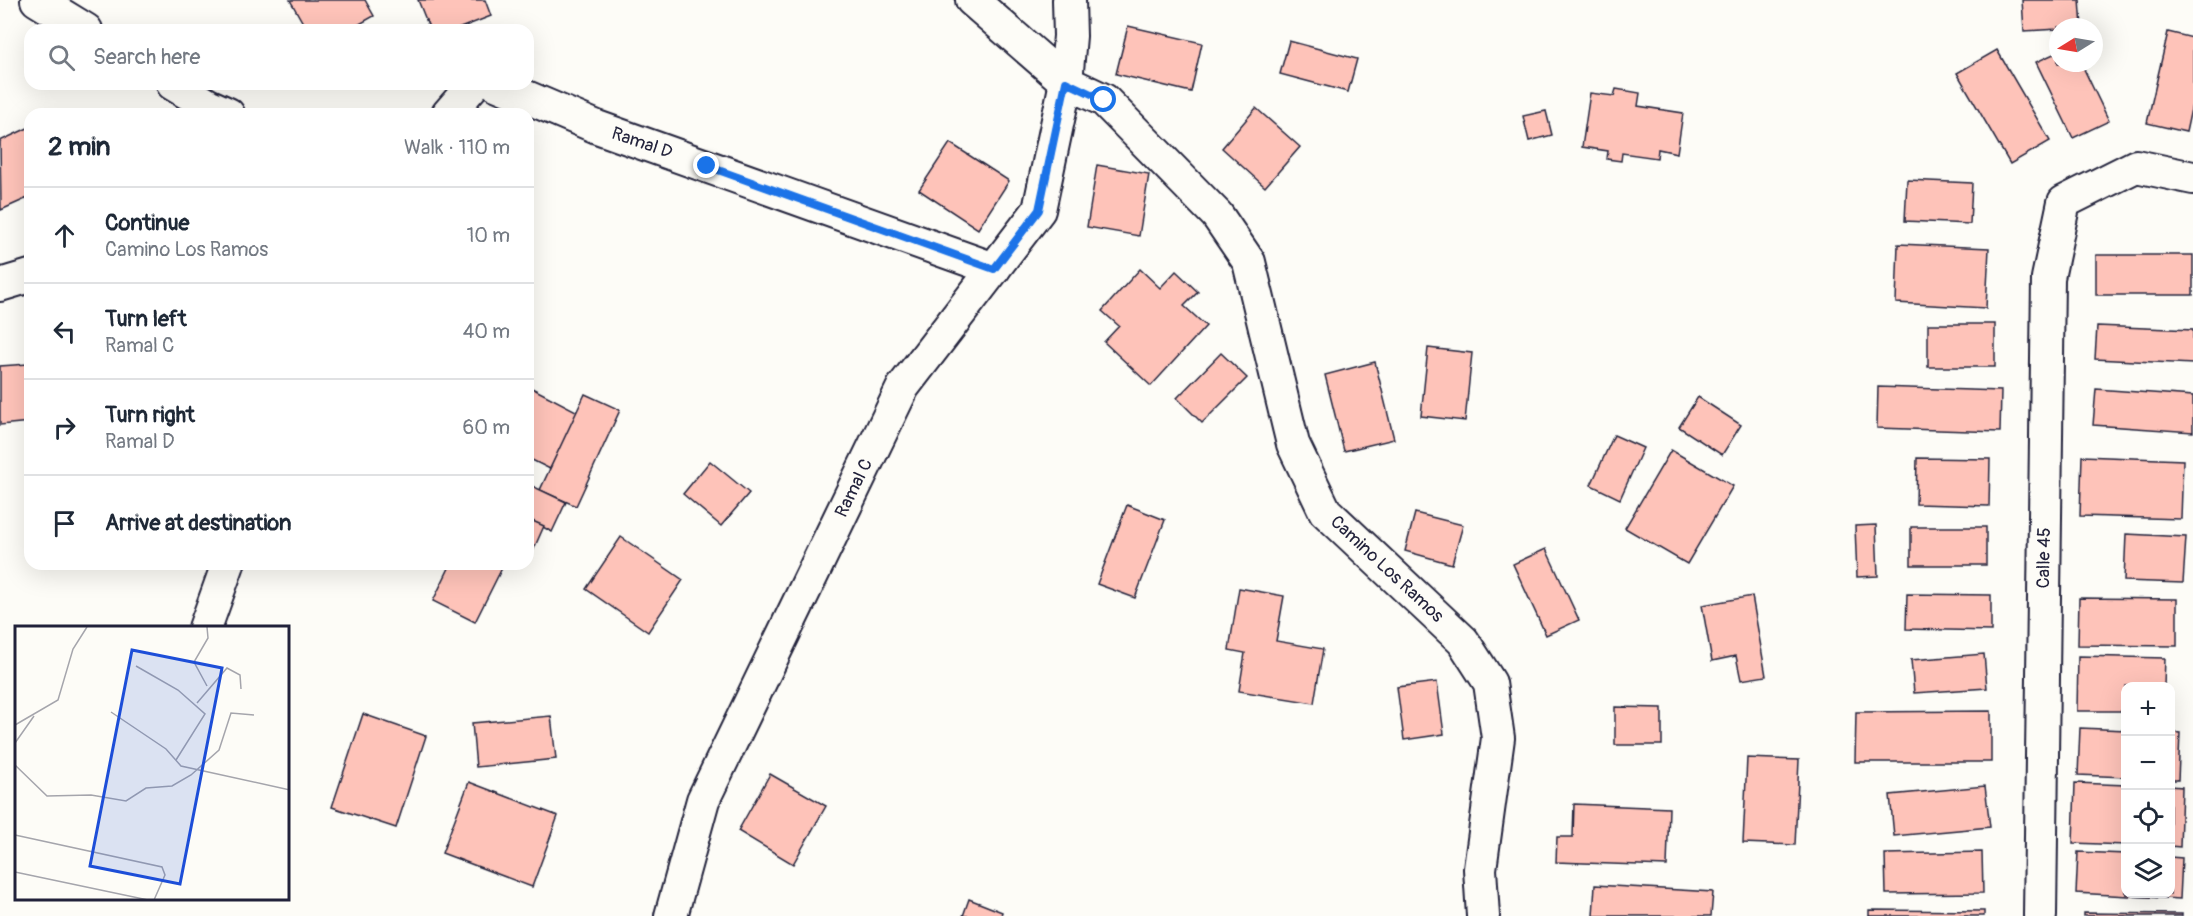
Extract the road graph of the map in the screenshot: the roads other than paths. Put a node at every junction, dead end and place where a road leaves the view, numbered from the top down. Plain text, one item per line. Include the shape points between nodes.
1 (37, 0) edge
2 (972, 0) edge
3 (1069, 0) edge
4 (76, 24) edge
5 (1066, 82) junction
6 (182, 90) edge
7 (469, 90) edge
8 (510, 90) edge
9 (208, 108) edge
10 (453, 108) edge
11 (2193, 178) edge
12 (994, 269) junction
13 (24, 278) edge
14 (0, 285) edge
15 (226, 570) edge
16 (206, 626) edge
17 (671, 916) edge
18 (1484, 916) edge
19 (2040, 916) edge

1 - 4 street
2 - 5 street, Camino Los Ramos
3 - 5 street, Ramal C
5 - 12 street, Ramal C via 1039,210
5 - 18 street, Camino Los Ramos via 1104,100 1217,215 1249,262 1293,444 1325,511 1463,641 1490,683 1498,738 1480,869
6 - 9 street
7 - 10 street
8 - 12 street, Ramal D via 597,127
11 - 19 street, Calle 45 via 2136,166 2064,202 2048,278
12 - 17 street, Ramal C via 903,387 703,800
13 - 14 street
15 - 16 street

